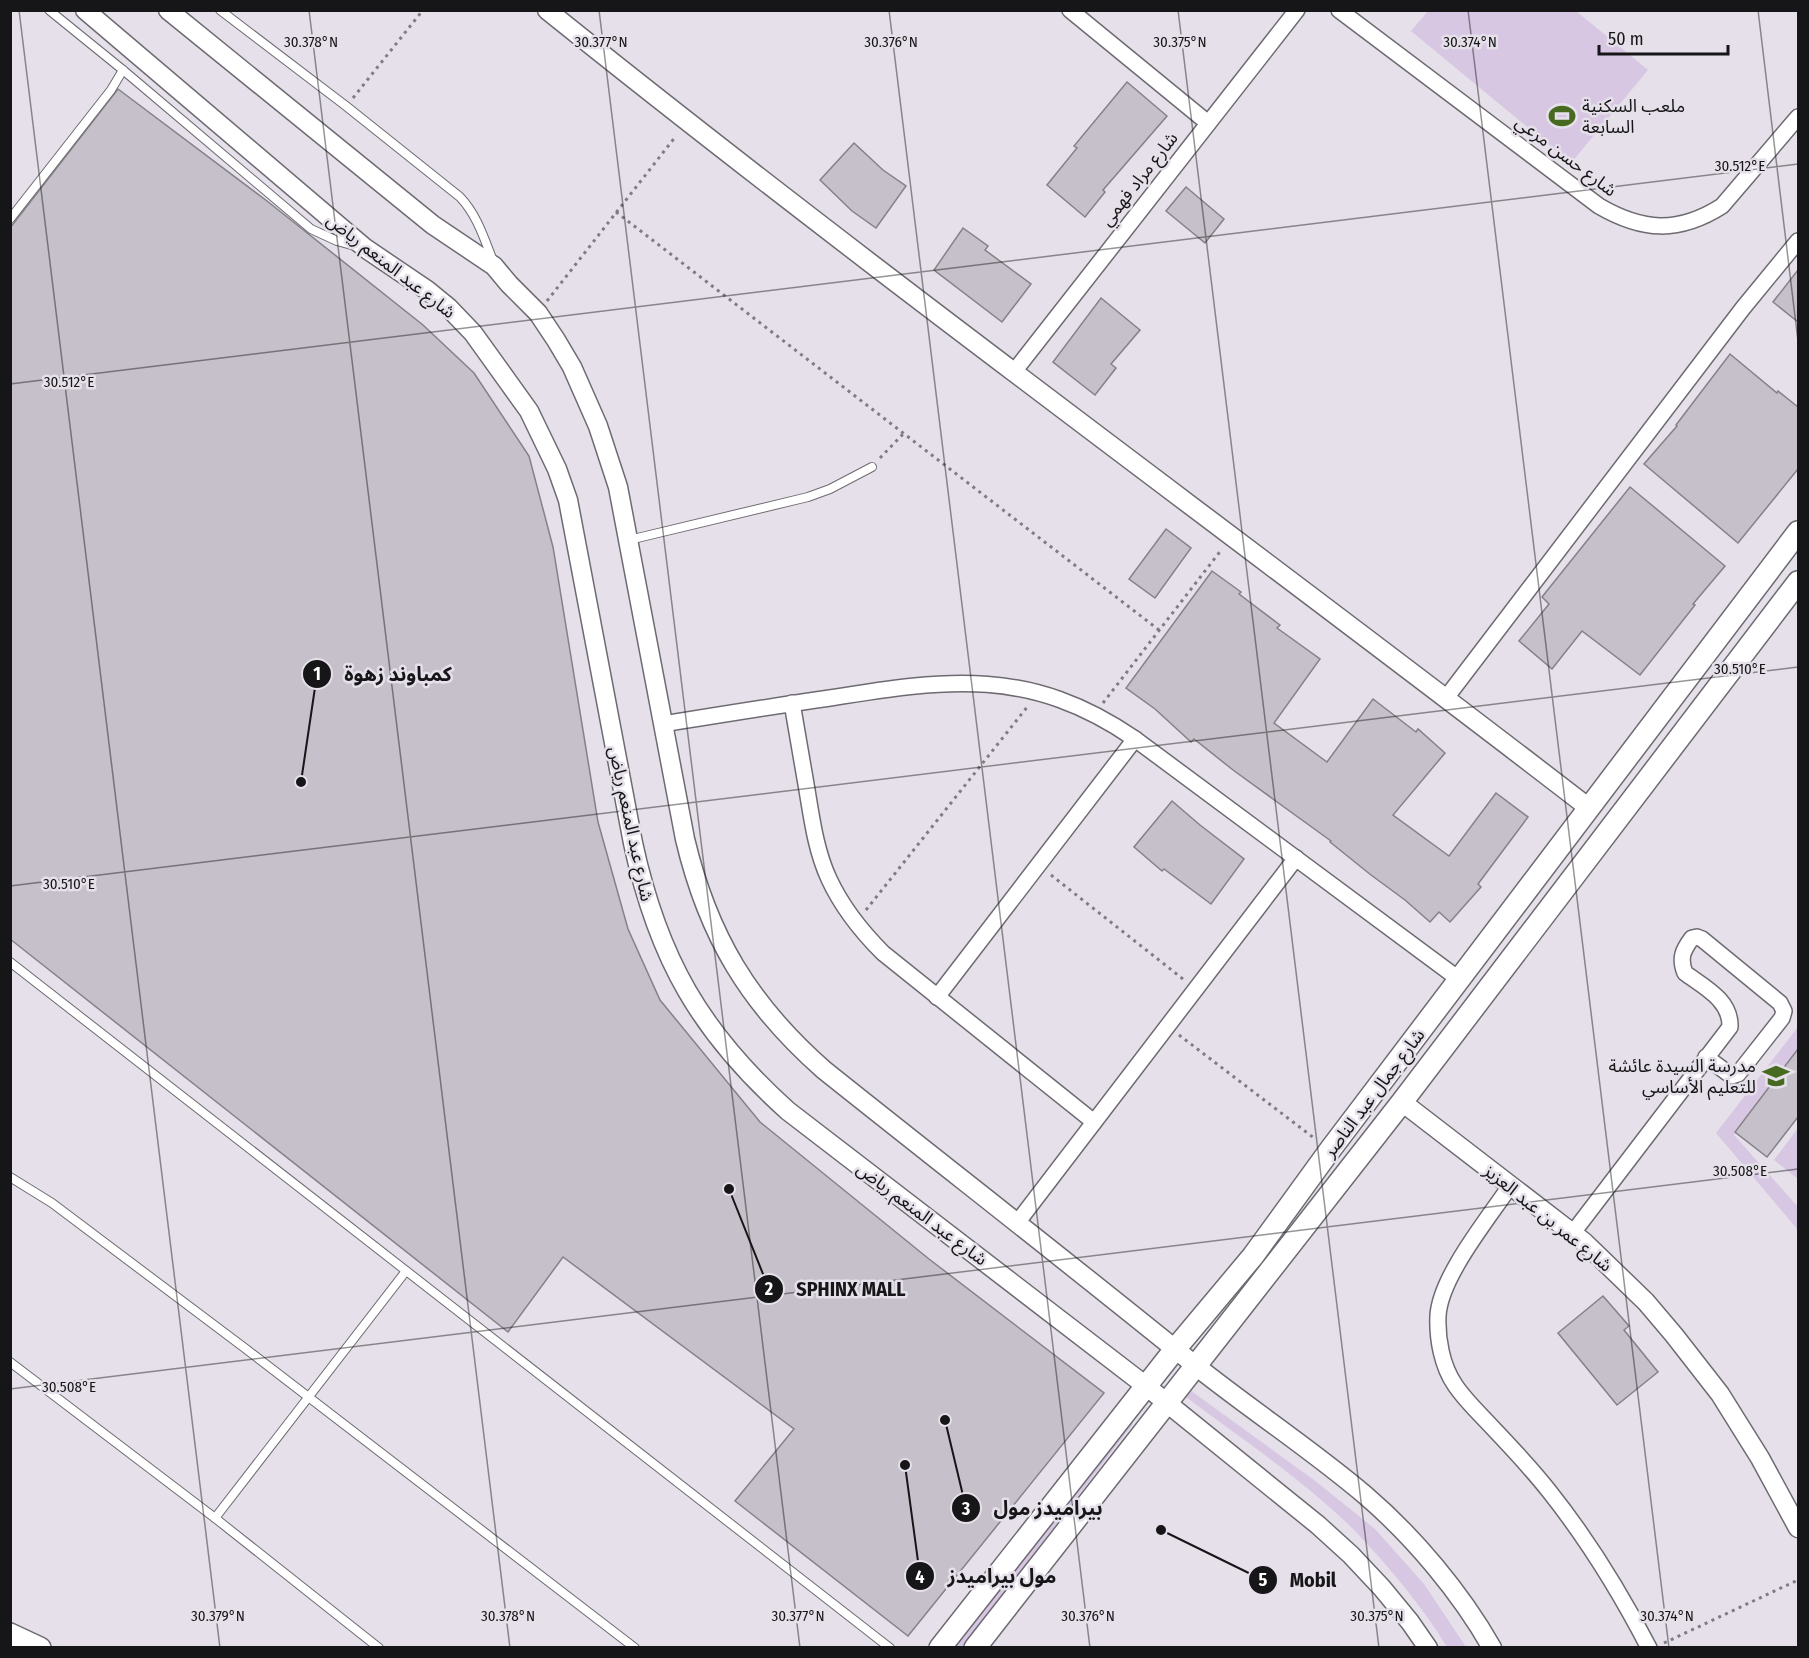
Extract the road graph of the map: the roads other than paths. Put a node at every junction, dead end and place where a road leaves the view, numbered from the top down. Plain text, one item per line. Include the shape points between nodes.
1 (49, 10) edge
2 (85, 10) edge
3 (168, 10) edge
4 (220, 10) edge
5 (547, 10) edge
6 (1070, 10) edge
7 (1297, 10) edge
8 (1340, 10) edge
9 (123, 70) junction
10 (1208, 123) junction
11 (1796, 127) edge
12 (10, 219) edge
13 (1798, 241) edge
14 (365, 248) junction
15 (495, 266) junction
16 (1013, 373) junction
17 (872, 467) road end
18 (1798, 532) edge
19 (629, 540) junction
20 (1798, 582) edge
21 (1446, 698) junction
22 (792, 704) junction
23 (663, 724) junction
24 (1135, 739) junction
25 (1589, 808) junction
26 (1296, 858) junction
27 (10, 962) edge
28 (1460, 980) junction
29 (937, 997) junction
30 (1707, 1057) junction
31 (1402, 1102) junction
32 (1094, 1122) junction
33 (10, 1176) edge
34 (1510, 1186) junction
35 (1017, 1223) junction
36 (1572, 1234) junction
37 (406, 1270) junction
38 (1176, 1348) junction
39 (10, 1362) edge
40 (1196, 1365) junction
41 (1146, 1386) junction
42 (309, 1397) junction
43 (1166, 1404) junction
44 (215, 1518) junction
45 (1798, 1528) edge
46 (10, 1634) edge
47 (40, 1647) edge
48 (379, 1647) edge
49 (634, 1647) edge
50 (890, 1647) edge
51 (940, 1647) edge
52 (975, 1647) edge
53 (1428, 1647) edge
54 (1492, 1647) edge
55 (1649, 1647) edge

1 - 9 lane
2 - 14 street, شارع عبد المنعم رياض
3 - 15 street via 433,225
4 - 15 lane via 465,202 478,220
5 - 16 street
6 - 10 street
7 - 10 street, شارع مراد فهمي
8 - 11 street, شارع حسن مرعي via 1599,206 1645,226 1679,224 1722,206
9 - 12 lane
9 - 14 lane via 310,229
10 - 16 street, شارع مراد فهمي
13 - 21 street
14 - 41 street, شارع عبد المنعم رياض via 434,296 473,333 529,411 557,469 568,500 640,878 663,944 696,1006 738,1063 788,1112
15 - 19 street via 538,313 572,367 598,426 618,487
16 - 21 street
17 - 19 lane via 808,497
18 - 25 main road, شارع جمال عبد الناصر
19 - 23 street
20 - 31 main road, شارع جمال عبد الناصر
21 - 25 street
22 - 23 street
22 - 24 street via 892,688 981,683 1068,701
22 - 29 street via 813,829 829,878 855,923 883,953
23 - 35 street via 685,839 701,898 742,979 780,1028 816,1063
24 - 26 street
24 - 29 street
25 - 28 main road, شارع جمال عبد الناصر
26 - 28 street
26 - 32 street
27 - 37 lane
28 - 38 main road, شارع جمال عبد الناصر via 1253,1256
29 - 32 street
30 - 30 street via 1730,1027 1730,1020 1721,1000 1682,967 1684,949 1697,937 1780,1003 1784,1011 1738,1074 1732,1076
30 - 36 street
31 - 34 street, شارع عمر بن عبد العزيز
31 - 40 main road, شارع جمال عبد الناصر
32 - 35 street
33 - 42 lane via 52,1203
34 - 36 street, شارع عمر بن عبد العزيز
34 - 55 street via 1443,1290 1438,1338 1444,1362 1464,1397 1518,1455 1577,1528
35 - 38 street
36 - 45 street, شارع عمر بن عبد العزيز via 1616,1271 1698,1364 1741,1426
37 - 42 lane
37 - 50 lane
38 - 40 street
38 - 41 main road, شارع جمال عبد الناصر
39 - 44 lane
40 - 43 main road, شارع جمال عبد الناصر
40 - 54 street via 1366,1496 1446,1580
41 - 43 street, شارع عبد المنعم رياض
41 - 51 main road, شارع جمال عبد الناصر
42 - 44 lane
42 - 49 lane
43 - 52 main road, شارع جمال عبد الناصر
43 - 53 street, شارع عبد المنعم رياض via 1351,1555
44 - 48 lane
46 - 47 main road

